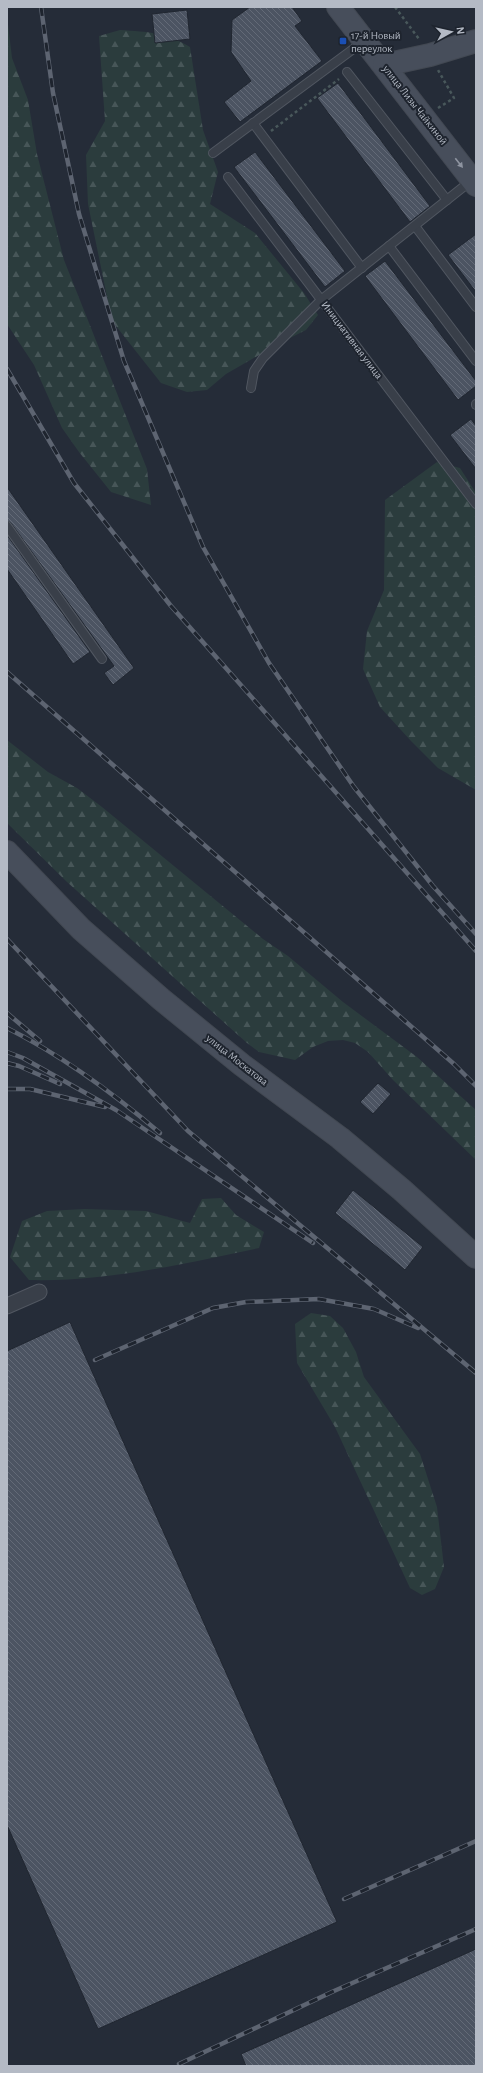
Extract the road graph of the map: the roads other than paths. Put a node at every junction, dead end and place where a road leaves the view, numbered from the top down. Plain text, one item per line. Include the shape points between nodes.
1 (338, 7) edge
2 (364, 40) junction
3 (476, 41) edge
4 (384, 66) junction
5 (347, 72) road end
6 (253, 124) junction
7 (213, 153) dead end
8 (228, 176) dead end
9 (474, 182) edge
10 (447, 200) junction
11 (415, 226) junction
12 (388, 246) junction
13 (362, 268) junction
14 (321, 300) junction
15 (476, 307) edge
16 (476, 361) edge
17 (251, 388) dead end
18 (476, 504) edge
19 (7, 526) edge
20 (102, 659) dead end
21 (7, 852) edge
22 (476, 1257) edge
23 (39, 1292) dead end
24 (7, 1306) edge

1 - 2 main road, улица Лизы Чайкиной
2 - 4 main road, улица Лизы Чайкиной
2 - 6 lane
3 - 4 main road
4 -> 9 main road, улица Лизы Чайкиной
5 - 10 lane
6 - 7 lane
6 - 13 lane
8 - 14 lane, Инициативная улица
9 - 10 lane
10 - 11 lane
11 - 12 lane
11 - 15 lane
12 - 13 lane
12 - 16 lane
13 - 14 lane
14 - 17 lane via 263,358 254,371
14 - 18 lane, Инициативная улица
19 - 20 lane
21 - 22 main road, улица Москатова via 81,929 161,999 242,1066 340,1138
23 - 24 street

